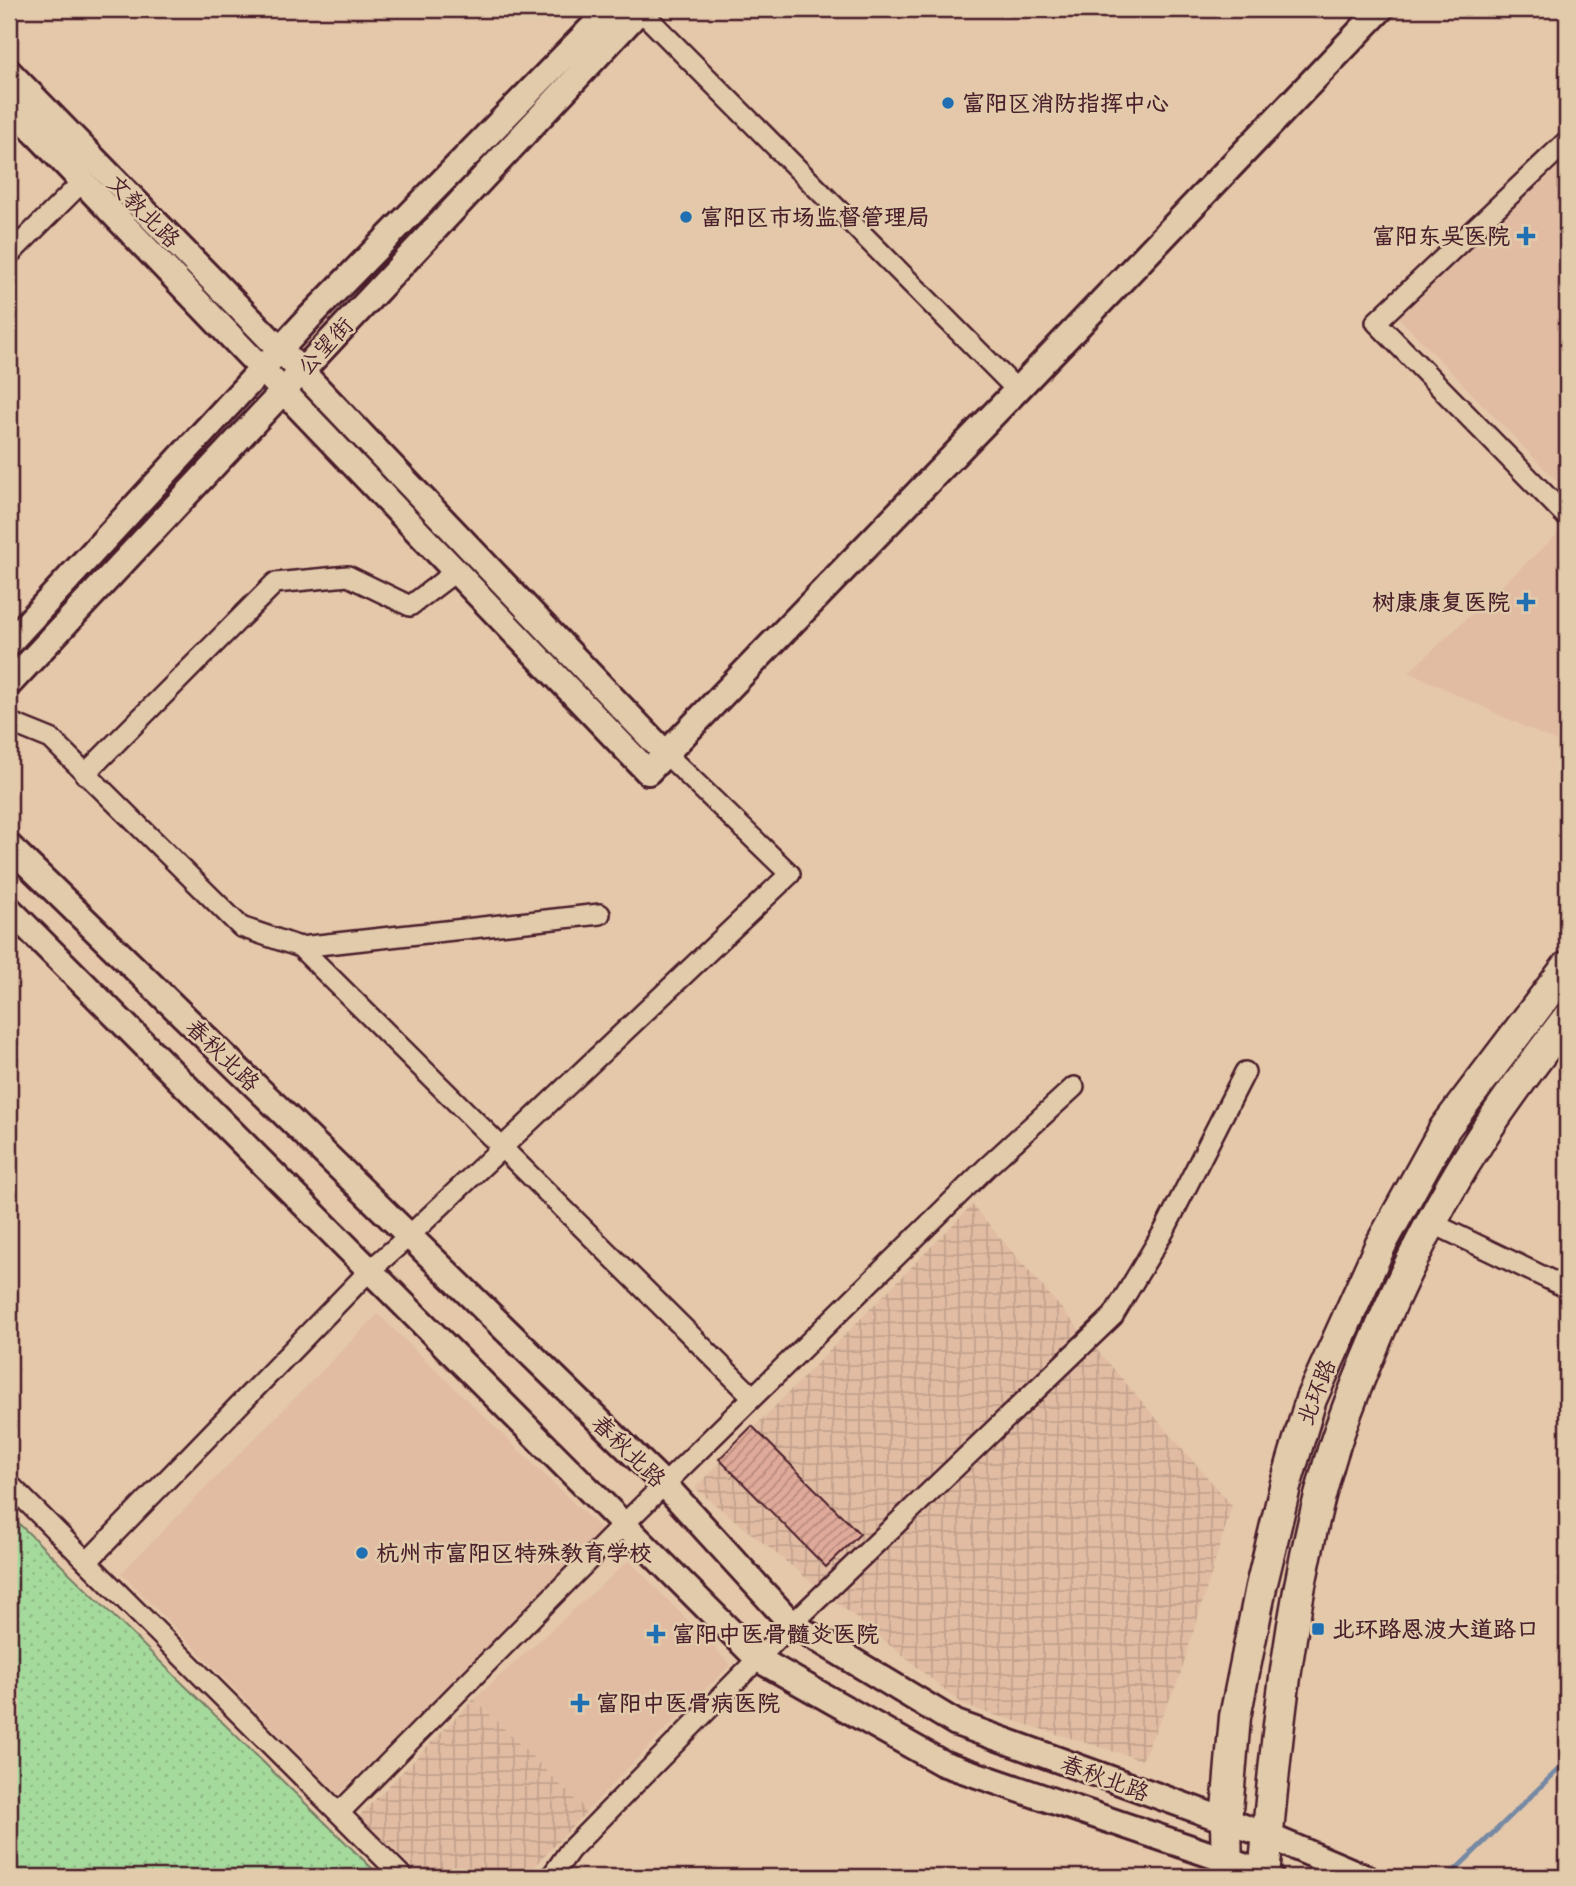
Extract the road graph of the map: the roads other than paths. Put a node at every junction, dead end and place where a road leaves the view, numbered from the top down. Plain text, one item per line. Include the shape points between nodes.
1 (610, 9) edge
2 (640, 9) edge
3 (1381, 9) edge
4 (9, 72) edge
5 (9, 105) edge
6 (1567, 141) edge
7 (82, 182) junction
8 (9, 255) edge
9 (280, 349) junction
10 (261, 369) junction
11 (301, 372) junction
12 (1017, 390) junction
13 (283, 391) junction
14 (1567, 517) edge
15 (455, 572) junction
16 (9, 643) edge
17 (9, 684) edge
18 (9, 722) edge
19 (666, 754) junction
20 (85, 774) junction
21 (9, 846) edge
22 (9, 909) edge
23 (600, 914) dead end
24 (300, 947) junction
25 (1567, 967) edge
26 (1567, 1019) edge
27 (1245, 1072) dead end
28 (1073, 1087) dead end
29 (502, 1147) junction
30 (1432, 1223) junction
31 (409, 1236) junction
32 (369, 1270) junction
33 (1567, 1288) edge
34 (753, 1397) junction
35 (9, 1484) edge
36 (664, 1485) junction
37 (623, 1525) junction
38 (87, 1562) junction
39 (792, 1624) junction
40 (758, 1659) junction
41 (339, 1813) junction
42 (1226, 1822) junction
43 (1266, 1835) junction
44 (1227, 1869) edge
45 (1266, 1876) edge
46 (403, 1877) edge
47 (551, 1877) edge
48 (1364, 1877) edge

1 - 9 street, 公望街
2 - 11 street, 公望街
2 - 12 street
3 - 12 street
4 - 9 street, 文教北路
5 - 7 street, 文教北路
6 - 14 street via 1376,321
7 - 8 street
7 - 10 street, 文教北路
9 - 10 street, 公望街
9 - 11 street, 文教北路
10 - 13 street, 文教北路
10 - 16 street, 公望街
11 - 13 street, 公望街
11 - 19 street, 文教北路
12 - 19 street
13 - 15 street, 文教北路
13 - 17 street, 公望街
15 - 19 street, 文教北路 via 648,772
15 - 20 street via 411,606 348,576 275,583
18 - 20 street via 51,740
19 - 29 street via 790,874
20 - 24 street via 241,926
21 - 31 street, 春秋北路
22 - 32 street, 春秋北路
23 - 24 street
24 - 29 street
25 - 42 main road, 北环路 via 1445,1128 1380,1246 1311,1399 1261,1587 1236,1717
26 - 30 main road, 北环路 via 1483,1135
27 - 39 street via 1164,1231 1113,1316
28 - 34 street
29 - 31 street
29 - 34 street
30 - 33 street
30 - 43 main road, 北环路 via 1355,1389 1324,1483 1291,1636
31 - 32 street
31 - 36 street, 春秋北路
32 - 37 street, 春秋北路
32 - 38 street
34 - 36 street
35 - 38 street
36 - 37 street
36 - 39 street, 春秋北路
37 - 40 street, 春秋北路
37 - 41 street
38 - 41 street
39 - 40 street
39 - 42 street, 春秋北路 via 956,1723
40 - 44 street, 春秋北路 via 942,1763
40 - 47 street via 570,1850
41 - 46 street
42 - 43 street, 春秋北路
42 - 44 main road, 北环路
43 - 45 main road, 北环路
43 - 48 street, 春秋北路
44 - 45 street, 春秋北路

